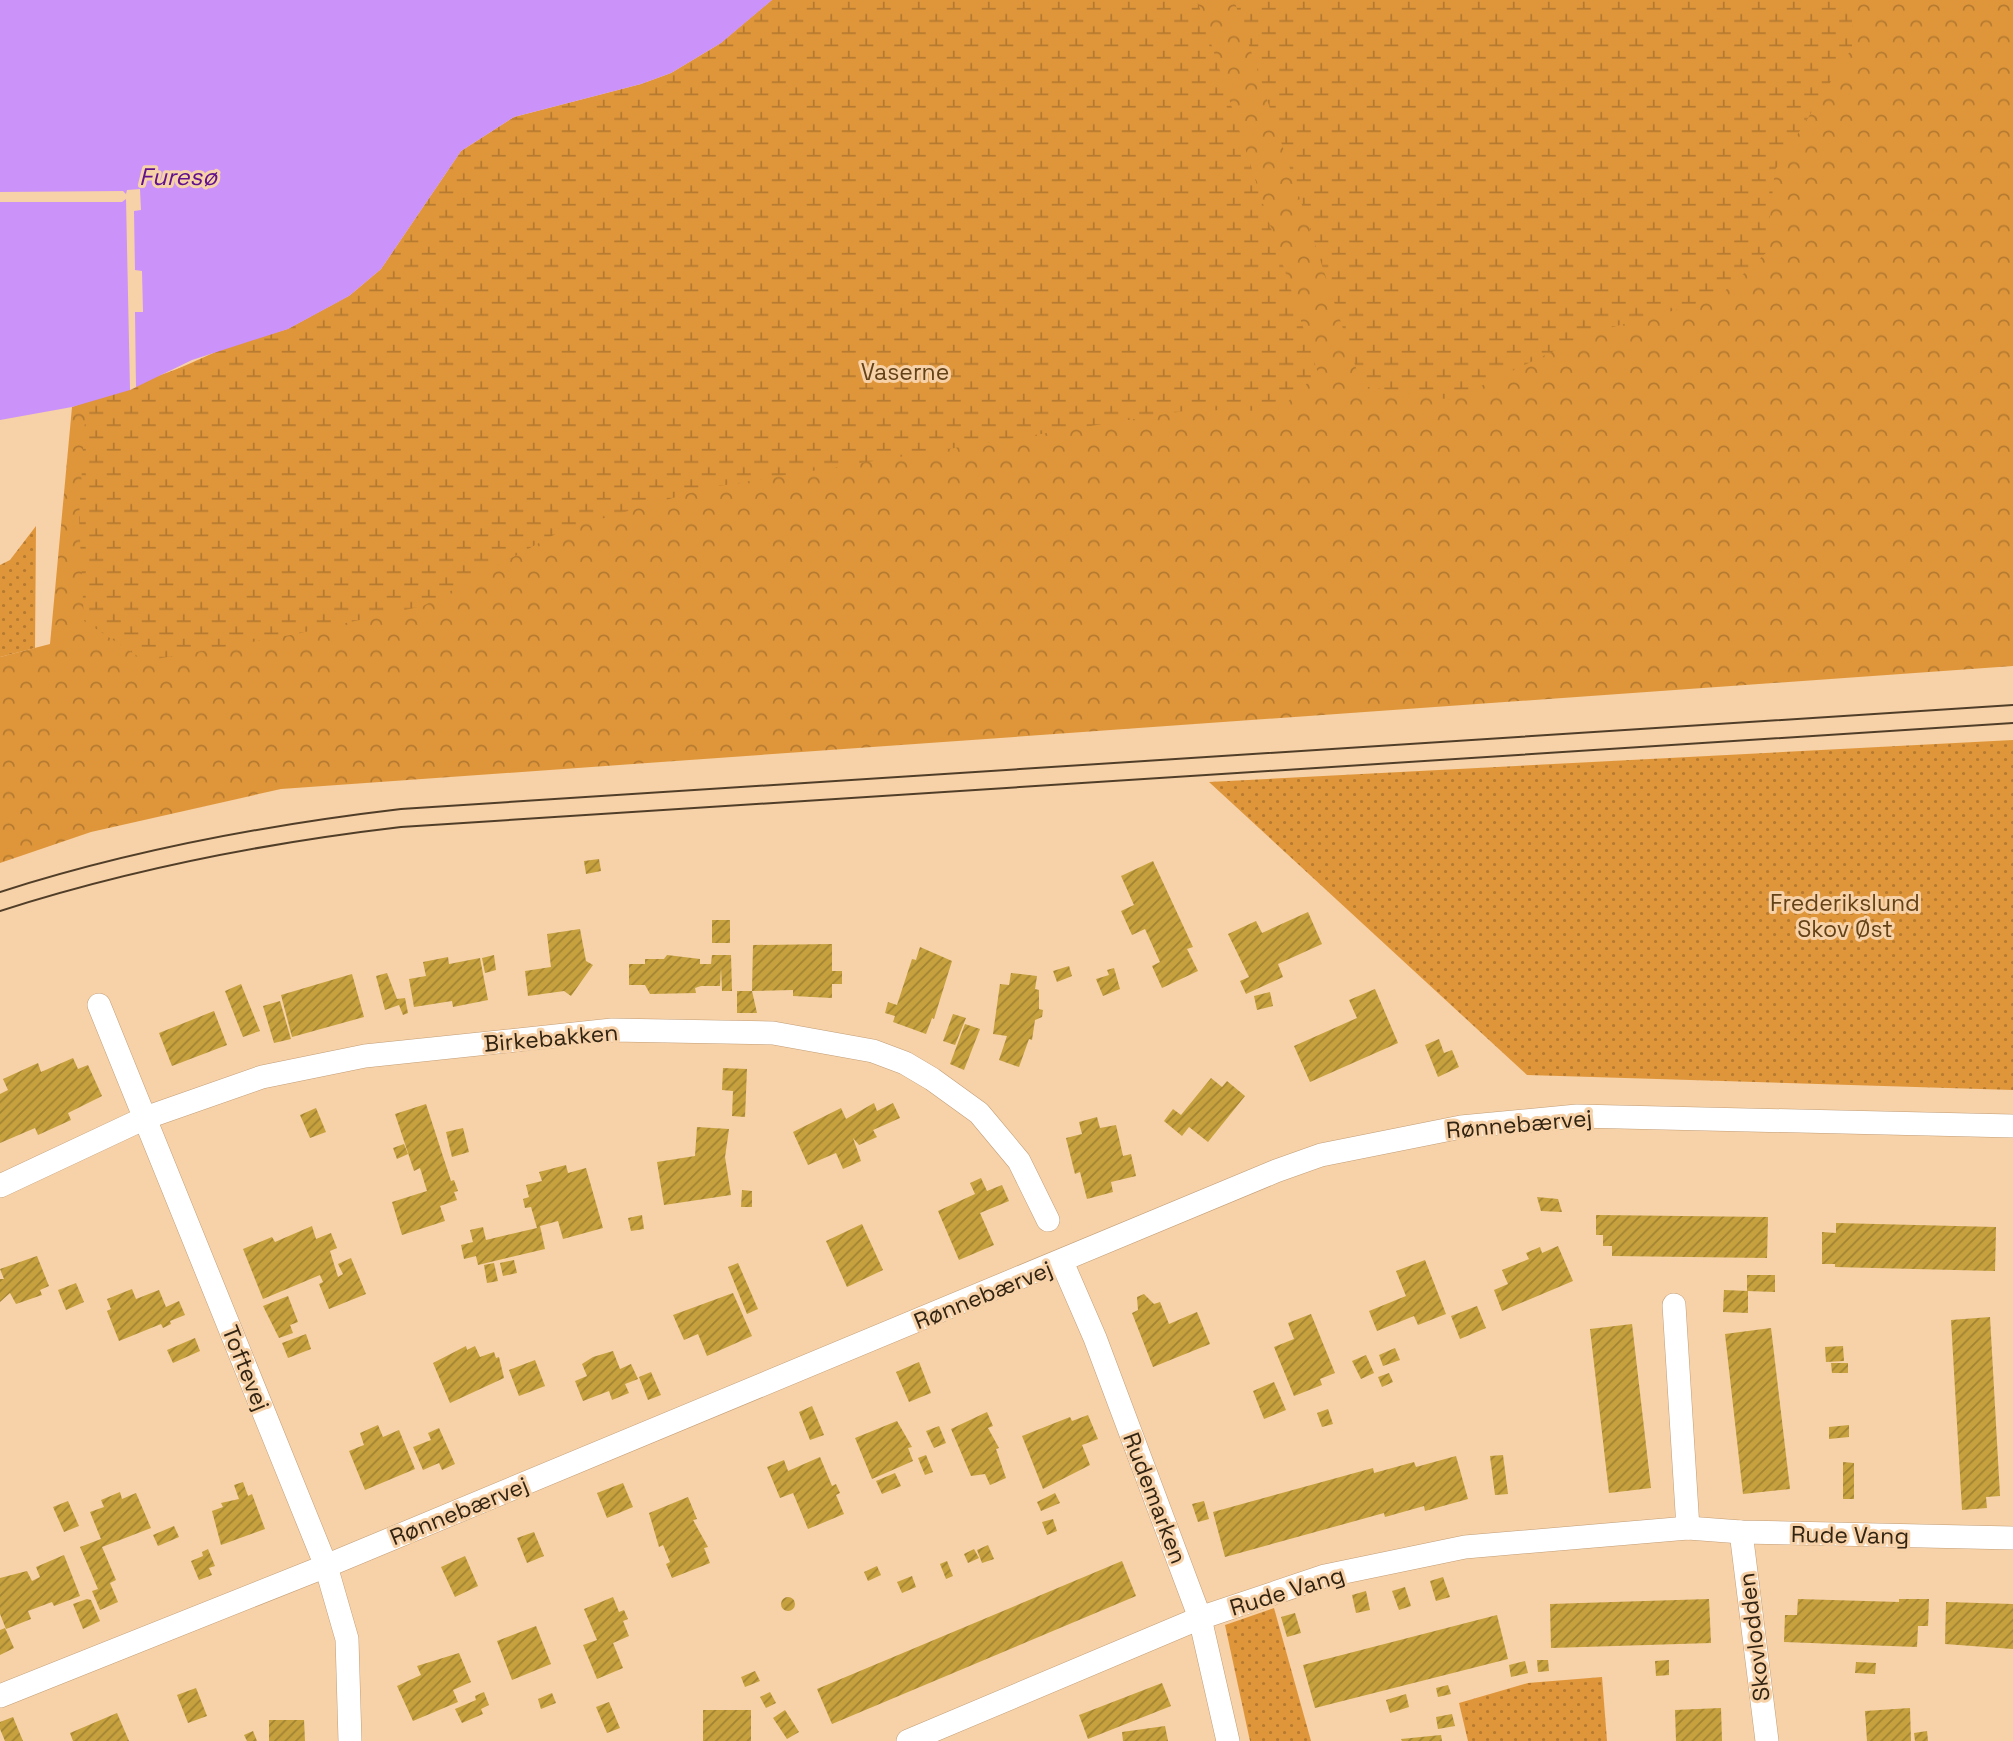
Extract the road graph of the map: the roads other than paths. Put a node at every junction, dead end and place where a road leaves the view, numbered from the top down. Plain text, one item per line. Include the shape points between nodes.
1 (99, 1005) dead end
2 (145, 1118) junction
3 (2013, 1126) edge
4 (0, 1186) edge
5 (1048, 1220) dead end
6 (1062, 1262) junction
7 (1674, 1305) dead end
8 (1688, 1528) junction
9 (1741, 1532) junction
10 (2013, 1538) edge
11 (326, 1566) junction
12 (1200, 1618) junction
13 (0, 1696) edge
14 (351, 1741) edge
15 (908, 1741) edge
16 (1228, 1741) edge
17 (1767, 1741) edge

1 - 2 street, Toftevej
2 - 4 street, Birkebakken
2 - 5 street, Birkebakken via 262,1077 365,1056 612,1030 773,1033 873,1051 932,1079 979,1114 1019,1161
2 - 11 street, Toftevej
3 - 6 street, Rønnebærvej via 1577,1116 1461,1126 1313,1158
6 - 11 street, Rønnebærvej
6 - 12 street, Rudemarken
7 - 8 street
8 - 9 street, Rude Vang
8 - 12 street, Rude Vang via 1465,1547 1325,1576
9 - 10 street, Rude Vang
9 - 17 street, Skovlodden
11 - 13 street, Rønnebærvej
11 - 14 street, Toftevej via 347,1639
12 - 15 street, Rude Vang
12 - 16 street, Rudemarken

